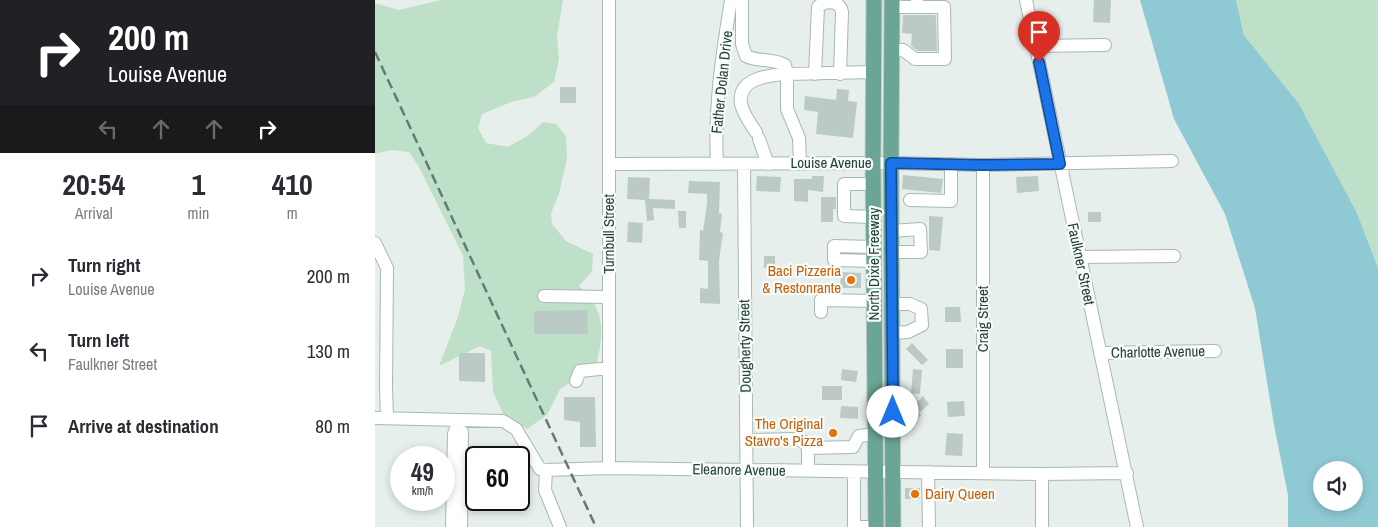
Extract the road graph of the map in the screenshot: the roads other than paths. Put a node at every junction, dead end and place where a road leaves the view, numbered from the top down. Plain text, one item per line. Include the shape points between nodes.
1 (609, 0) edge
2 (731, 0) edge
3 (742, 0) edge
4 (875, 0) edge
5 (1026, 0) edge
6 (917, 3) edge
7 (892, 4) edge
8 (1035, 46) junction
9 (1105, 46) dead end
10 (891, 50) junction
11 (874, 72) junction
12 (787, 74) junction
13 (815, 74) junction
14 (840, 74) junction
15 (1172, 161) dead end
16 (873, 163) junction
17 (891, 163) junction
18 (610, 164) junction
19 (717, 164) junction
20 (744, 164) junction
21 (768, 164) junction
22 (800, 164) junction
23 (951, 164) junction
24 (1060, 164) junction
25 (983, 165) junction
26 (873, 184) junction
27 (910, 200) dead end
28 (874, 217) junction
29 (891, 231) junction
30 (375, 243) edge
31 (891, 252) junction
32 (1174, 256) dead end
33 (1079, 257) junction
34 (380, 289) edge
35 (544, 296) dead end
36 (609, 297) junction
37 (874, 301) junction
38 (892, 304) junction
39 (821, 312) dead end
40 (892, 333) junction
41 (1215, 350) dead end
42 (1100, 353) junction
43 (609, 368) junction
44 (576, 381) dead end
45 (381, 418) edge
46 (459, 420) junction
47 (875, 434) junction
48 (746, 440) junction
49 (808, 448) junction
50 (609, 468) junction
51 (546, 470) junction
52 (746, 470) junction
53 (808, 471) junction
54 (854, 472) junction
55 (876, 472) junction
56 (893, 472) junction
57 (927, 472) junction
58 (983, 473) junction
59 (1127, 473) junction
60 (1042, 474) junction
61 (452, 527) edge
62 (461, 527) edge
63 (560, 527) edge
64 (747, 527) edge
65 (876, 527) edge
66 (893, 527) edge
67 (929, 527) edge
68 (1042, 527) edge
69 (1137, 527) edge

1 - 18 street, Turnbull Street
2 - 19 street, Father Dolan Drive via 719,77 715,132
3 - 12 street via 742,44 746,56 781,63 785,65
4 - 11 main road, North Dixie Freeway
5 - 8 street, Faulkner Street
6 - 7 street
6 - 10 street via 944,7 945,59 915,59 903,50
7 - 10 main road, North Dixie Freeway
8 - 9 street
8 - 24 street, Faulkner Street
10 - 17 main road, North Dixie Freeway
11 - 14 street
11 - 16 main road, North Dixie Freeway
12 - 13 street
12 - 21 street via 757,78 742,94 741,105
12 - 22 street via 787,109 799,138
13 - 14 street
13 - 14 street via 818,7 824,2 841,6
15 - 24 street, Louise Avenue
16 - 17 street, Louise Avenue
16 - 22 street, Louise Avenue
16 - 26 main road, North Dixie Freeway
17 - 23 street, Louise Avenue
17 - 29 main road, North Dixie Freeway
18 - 19 street, Louise Avenue
18 - 36 street, Turnbull Street
19 - 20 street, Louise Avenue
20 - 21 street, Louise Avenue
20 - 48 street, Dougherty Street
21 - 22 street, Louise Avenue
23 - 25 street, Louise Avenue
23 - 27 street via 951,201
24 - 25 street, Louise Avenue
24 - 33 street, Faulkner Street
25 - 58 street, Craig Street
26 - 28 main road, North Dixie Freeway
26 - 28 street via 844,184 844,216
28 - 37 main road, North Dixie Freeway
29 - 31 main road, North Dixie Freeway
29 - 31 street via 920,229 921,252
30 - 34 street via 387,268
31 - 38 main road, North Dixie Freeway
32 - 33 street
33 - 42 street, Faulkner Street
34 - 45 street via 386,387
35 - 36 street
36 - 43 street, Turnbull Street
37 - 39 street via 821,300
37 - 47 main road, North Dixie Freeway
38 - 40 main road, North Dixie Freeway
38 - 40 street via 910,304 921,310 922,325 908,332
40 - 56 main road, North Dixie Freeway
41 - 42 street, Charlotte Avenue
42 - 59 street, Faulkner Street
43 - 44 street via 580,370
43 - 50 street, Turnbull Street
45 - 46 street
46 - 51 street via 503,420 517,429 541,468
46 - 61 street via 454,434
46 - 62 street via 463,435
47 - 49 street via 859,436 853,447
47 - 55 main road, North Dixie Freeway
48 - 49 street via 797,440 805,442
48 - 52 street, Dougherty Street
49 - 53 street
50 - 51 street, Eleanore Avenue
50 - 52 street, Eleanore Avenue
51 - 63 street via 545,490
52 - 53 street, Eleanore Avenue
52 - 64 street, Dougherty Street
53 - 54 street, Eleanore Avenue
54 - 55 street, Eleanore Avenue
54 - 65 street via 854,527
55 - 56 street, Eleanore Avenue
55 - 65 main road, North Dixie Freeway
56 - 57 street, Eleanore Avenue
56 - 66 main road, North Dixie Freeway
57 - 58 street, Eleanore Avenue
57 - 67 street
58 - 60 street, Eleanore Avenue
59 - 60 street, Eleanore Avenue
59 - 69 street, Faulkner Street
60 - 68 street

